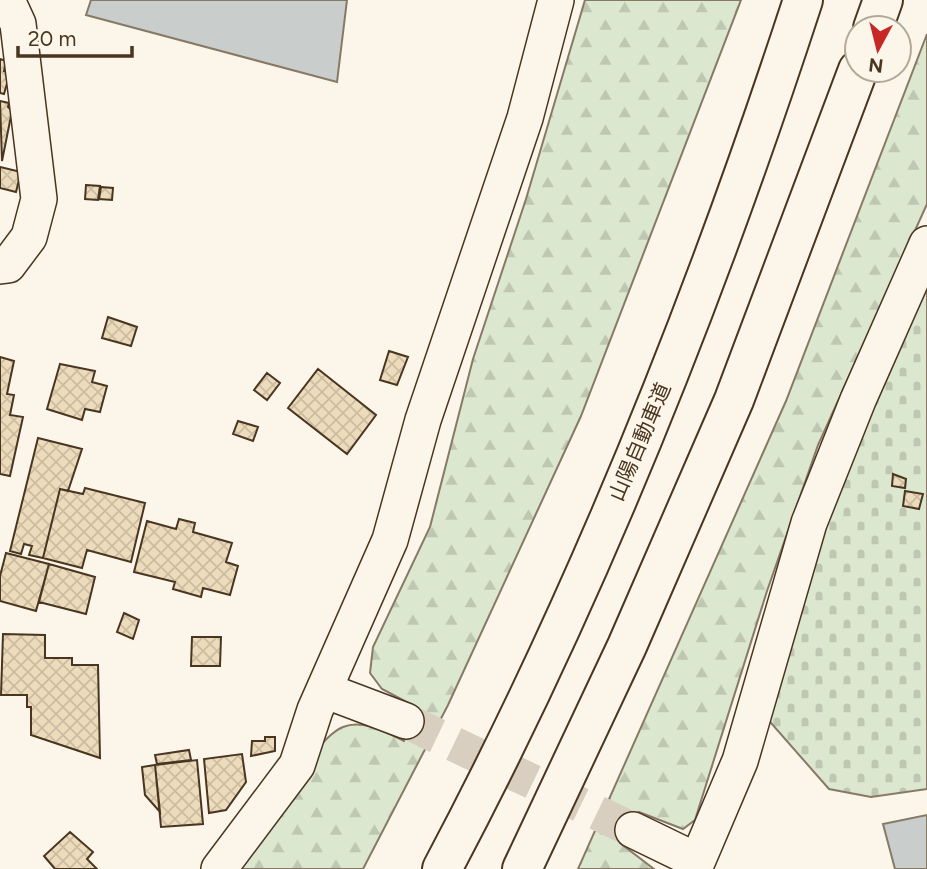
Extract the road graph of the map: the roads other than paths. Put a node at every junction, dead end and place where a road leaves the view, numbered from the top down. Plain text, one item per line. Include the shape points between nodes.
1 (7, 0) edge
2 (556, 0) edge
3 (803, 0) edge
4 (853, 84) edge
5 (927, 244) edge
6 (0, 266) edge
7 (324, 690) junction
8 (406, 721) tunnel mouth
9 (633, 830) tunnel mouth
10 (696, 865) edge
11 (219, 869) edge
12 (442, 869) edge
13 (522, 869) edge

1 - 6 street via 18,24 39,200 29,237 8,265
2 - 7 street via 525,118 422,421 390,540
3 - 12 highway, 山陽自動車道 via 753,152 667,378 565,619
4 - 13 highway via 734,400 627,646
5 - 10 street via 809,523 740,761
7 - 8 street
7 - 11 street via 297,765
9 - 10 street

